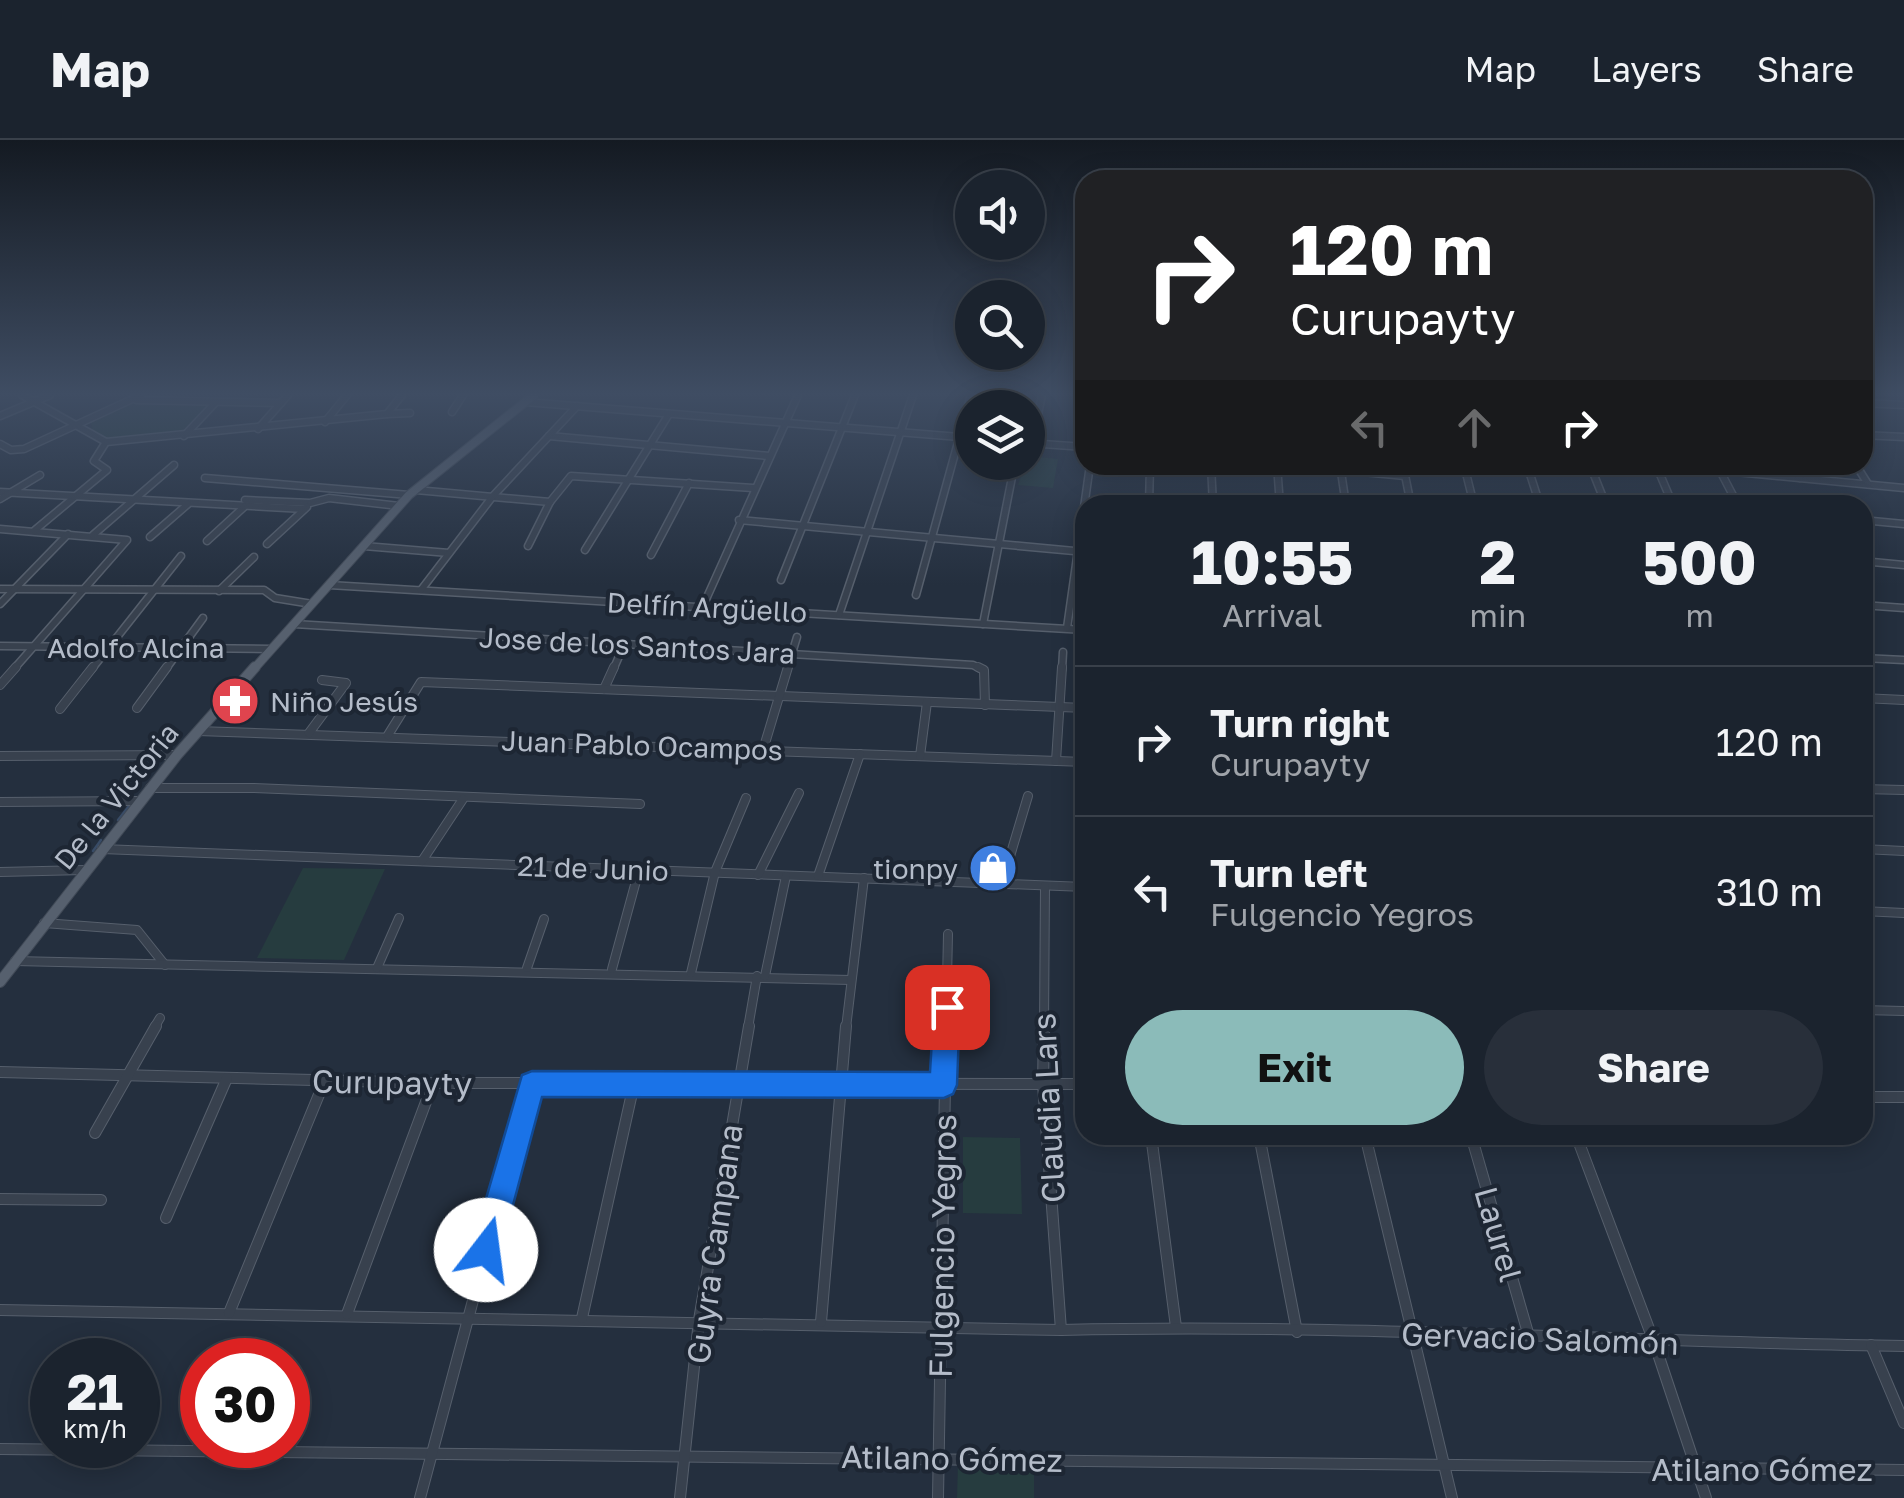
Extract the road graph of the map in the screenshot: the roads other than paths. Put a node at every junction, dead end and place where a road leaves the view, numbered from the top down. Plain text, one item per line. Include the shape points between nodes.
1 (96, 458) edge
2 (454, 458) edge
3 (527, 458) edge
4 (640, 458) edge
5 (768, 458) edge
6 (829, 458) edge
7 (891, 458) edge
8 (954, 458) edge
9 (174, 466) dead end
10 (40, 475) dead end
11 (1397, 475) edge
12 (1775, 475) edge
13 (1798, 475) edge
14 (1862, 475) edge
15 (1405, 476) joint
16 (205, 478) dead end
17 (628, 478) junction
18 (1800, 478) junction
19 (1012, 480) edge
20 (689, 483) junction
21 (1868, 484) junction
22 (752, 488) junction
23 (1904, 488) edge
24 (12, 492) junction
25 (412, 492) junction
26 (75, 495) junction
27 (1409, 495) edge
28 (0, 496) edge
29 (493, 496) junction
30 (137, 497) junction
31 (192, 500) junction
32 (550, 502) junction
33 (248, 503) junction
34 (307, 506) junction
35 (399, 506) junction
36 (739, 520) junction
37 (1873, 521) edge
38 (1904, 524) edge
39 (803, 525) junction
40 (0, 529) edge
41 (10, 530) junction
42 (34, 531) junction
43 (866, 531) junction
44 (68, 534) junction
45 (92, 535) junction
46 (150, 537) dead end
47 (930, 537) junction
48 (0, 538) edge
49 (207, 541) dead end
50 (1000, 543) junction
51 (267, 544) dead end
52 (364, 546) junction
53 (528, 546) dead end
54 (585, 550) dead end
55 (1075, 550) edge
56 (450, 552) junction
57 (651, 555) dead end
58 (181, 556) dead end
59 (254, 557) dead end
60 (1873, 561) edge
61 (1904, 565) edge
62 (781, 580) dead end
63 (328, 586) junction
64 (1075, 587) edge
65 (0, 589) edge
66 (14, 589) junction
67 (422, 590) junction
68 (81, 591) junction
69 (153, 591) junction
70 (218, 591) junction
71 (916, 595) dead end
72 (0, 604) edge
73 (312, 604) junction
74 (1873, 605) edge
75 (703, 606) junction
76 (1904, 608) edge
77 (839, 614) junction
78 (202, 618) dead end
79 (294, 624) junction
80 (983, 624) junction
81 (1067, 628) junction
82 (1075, 629) edge
83 (796, 638) dead end
84 (624, 645) junction
85 (0, 646) edge
86 (32, 646) junction
87 (110, 647) junction
88 (180, 648) junction
89 (271, 648) junction
90 (1063, 652) dead end
91 (791, 655) junction
92 (1873, 659) edge
93 (1904, 660) edge
94 (322, 680) dead end
95 (0, 685) edge
96 (604, 689) junction
97 (778, 696) junction
98 (1873, 699) edge
99 (1904, 700) edge
100 (927, 702) junction
101 (985, 705) junction
102 (60, 708) dead end
103 (137, 708) dead end
104 (1061, 708) junction
105 (1075, 708) edge
106 (198, 731) junction
107 (309, 733) junction
108 (388, 735) junction
109 (763, 750) junction
110 (860, 754) junction
111 (0, 756) edge
112 (177, 756) junction
113 (920, 756) junction
114 (1056, 761) junction
115 (1075, 762) edge
116 (150, 788) junction
117 (1873, 789) edge
118 (1904, 790) edge
119 (800, 793) dead end
120 (1028, 796) dead end
121 (746, 798) dead end
122 (463, 799) junction
123 (140, 800) junction
124 (0, 802) edge
125 (640, 804) dead end
126 (102, 848) junction
127 (1873, 850) edge
128 (1904, 851) edge
129 (422, 861) junction
130 (84, 870) junction
131 (640, 870) junction
132 (0, 872) edge
133 (715, 872) junction
134 (758, 874) junction
135 (786, 876) junction
136 (818, 876) junction
137 (864, 878) junction
138 (1002, 883) junction
139 (1045, 886) junction
140 (1075, 887) edge
141 (1873, 912) edge
142 (1904, 913) edge
143 (398, 918) dead end
144 (544, 919) dead end
145 (44, 922) junction
146 (948, 934) dead end
147 (14, 961) junction
148 (165, 965) junction
149 (378, 968) junction
150 (527, 968) junction
151 (612, 970) junction
152 (691, 972) junction
153 (761, 976) junction
154 (1, 979) edge
155 (851, 980) junction
156 (1873, 1010) edge
157 (1904, 1011) edge
158 (160, 1018) dead end
159 (0, 1072) edge
160 (127, 1075) junction
161 (227, 1078) junction
162 (326, 1080) junction
163 (434, 1084) junction
164 (532, 1084) junction
165 (634, 1084) junction
166 (738, 1084) junction
167 (839, 1084) junction
168 (1043, 1084) junction
169 (1075, 1084) edge
170 (944, 1085) junction
171 (1873, 1096) edge
172 (1904, 1097) edge
173 (95, 1132) dead end
174 (1152, 1145) edge
175 (1260, 1145) edge
176 (1367, 1145) edge
177 (1474, 1145) edge
178 (1580, 1145) edge
179 (0, 1199) edge
180 (100, 1200) dead end
181 (166, 1218) dead end
182 (0, 1310) edge
183 (229, 1313) junction
184 (347, 1314) junction
185 (468, 1316) junction
186 (582, 1318) junction
187 (700, 1320) junction
188 (820, 1322) junction
189 (940, 1327) junction
190 (1176, 1327) junction
191 (1062, 1330) junction
192 (1297, 1332) junction
193 (1528, 1333) junction
194 (1413, 1334) junction
195 (1654, 1342) junction
196 (1872, 1345) junction
197 (1904, 1346) edge
198 (1904, 1423) edge
199 (0, 1449) edge
200 (432, 1451) junction
201 (688, 1455) junction
202 (939, 1456) junction
203 (1445, 1468) junction
204 (1698, 1468) junction
205 (1904, 1470) edge
206 (420, 1498) edge
207 (680, 1498) edge
208 (938, 1498) edge
209 (1452, 1498) edge
210 (1706, 1498) edge

1 - 26 street via 107,470
2 - 25 main road, De la Victoria
3 - 29 street
4 - 17 street
5 - 22 street
6 - 39 street
7 - 43 street
8 - 47 street
9 - 30 street
10 - 24 street
11 - 15 street
12 - 18 street
13 - 18 street
14 - 21 street
15 - 27 street
16 - 25 street
17 - 20 street
17 - 32 street via 571,476
17 - 54 street
18 - 21 street
19 - 50 street
20 - 22 street
20 - 57 street
21 - 23 street
22 - 36 street
24 - 26 street
24 - 28 street
25 - 29 street
25 - 35 main road, De la Victoria
26 - 30 street
26 - 42 street
29 - 32 street
29 - 56 street
30 - 31 street
30 - 45 street
31 - 33 street
31 - 46 street
32 - 53 street
33 - 34 street
33 - 49 street
34 - 35 street via 329,498
34 - 51 street
35 - 52 main road, De la Victoria
36 - 39 street
36 - 75 street
37 - 38 street
39 - 43 street
39 - 62 street
40 - 41 street
41 - 42 street
41 - 48 street
42 - 44 street
43 - 47 street
43 - 77 street
44 - 45 street
44 - 66 street
45 - 68 street via 127,540
47 - 50 street
47 - 71 street
50 - 55 street
50 - 80 street
52 - 56 street
52 - 63 main road, De la Victoria
56 - 67 street
58 - 69 street
59 - 70 street
60 - 61 street
63 - 67 street, Delfín Argüello
63 - 73 main road, De la Victoria
64 - 81 street
65 - 66 street
66 - 68 street
66 - 72 street
67 - 75 street, Delfín Argüello
68 - 69 street
68 - 86 street
69 - 70 street
69 - 87 street
70 - 73 street via 264,590
73 - 79 main road, De la Victoria
74 - 76 street
75 - 77 street, Delfín Argüello
77 - 80 street, Delfín Argüello
78 - 88 street
79 - 84 street, Jose de los Santos Jara
79 - 89 main road, De la Victoria
80 - 81 street, Delfín Argüello
81 - 82 street, Delfín Argüello
83 - 91 street
84 - 91 street, Jose de los Santos Jara
84 - 96 street
85 - 86 street, Adolfo Alcina
86 - 87 street, Adolfo Alcina
86 - 95 street
87 - 88 street, Adolfo Alcina
87 - 102 street
88 - 89 street, Adolfo Alcina
88 - 103 street
89 - 106 main road, De la Victoria
90 - 104 street
91 - 97 street
91 - 101 street, Jose de los Santos Jara via 980,667
92 - 93 street
94 - 107 street via 346,683
96 - 97 street
96 - 108 street via 421,682
97 - 100 street
97 - 109 street
98 - 99 street
100 - 101 street
100 - 113 street
101 - 104 street
104 - 105 street
104 - 114 street
106 - 107 street, Juan Pablo Ocampos
106 - 112 main road, De la Victoria
107 - 108 street, Juan Pablo Ocampos
108 - 109 street, Juan Pablo Ocampos
109 - 110 street, Juan Pablo Ocampos
110 - 113 street, Juan Pablo Ocampos
110 - 136 street
111 - 112 street
112 - 116 main road, De la Victoria
113 - 114 street, Juan Pablo Ocampos
114 - 115 street, Juan Pablo Ocampos
116 - 122 street
116 - 123 main road, De la Victoria
117 - 118 street
119 - 134 street
120 - 138 street
121 - 133 street
122 - 125 street
122 - 129 street
123 - 124 street
123 - 126 main road, De la Victoria
126 - 129 street, 21 de Junio
126 - 130 main road, De la Victoria
127 - 128 street
129 - 131 street, 21 de Junio
130 - 132 street
130 - 145 main road, De la Victoria
131 - 133 street, 21 de Junio
131 - 151 street
133 - 134 street, 21 de Junio
133 - 152 street
134 - 135 street, 21 de Junio
135 - 136 street, 21 de Junio
135 - 153 street, Guyra Campana
136 - 137 street, 21 de Junio
137 - 138 street, 21 de Junio
137 - 155 street
138 - 139 street, 21 de Junio
139 - 140 street, 21 de Junio
139 - 168 street, Claudia Lars
141 - 142 street
143 - 149 street
144 - 150 street
145 - 147 main road, De la Victoria
145 - 148 street via 134,930
146 - 170 street, Fulgencio Yegros
147 - 148 street
147 - 154 main road, De la Victoria
148 - 149 street
149 - 150 street
150 - 151 street
151 - 152 street
152 - 153 street
153 - 155 street
153 - 166 street, Guyra Campana
155 - 167 street
156 - 157 street
158 - 160 street
159 - 160 street, Curupayty
160 - 161 street, Curupayty
160 - 173 street
161 - 162 street, Curupayty
161 - 181 street
162 - 163 street, Curupayty
162 - 183 street
163 - 164 street, Curupayty
163 - 184 street
164 - 165 street, Curupayty
164 - 185 street
165 - 166 street, Curupayty
165 - 186 street
166 - 167 street, Curupayty
166 - 187 street, Guyra Campana
167 - 170 street, Curupayty
167 - 188 street
168 - 169 street, Curupayty
168 - 170 street, Curupayty
168 - 191 street, Claudia Lars
170 - 189 street, Fulgencio Yegros
171 - 172 street
174 - 190 street
175 - 192 street
176 - 194 street
177 - 193 street, Laurel
178 - 195 street
179 - 180 street
182 - 183 street, Gervacio Salomón
183 - 184 street, Gervacio Salomón
184 - 185 street, Gervacio Salomón
185 - 186 street, Gervacio Salomón
185 - 200 street
186 - 187 street, Gervacio Salomón
187 - 188 street, Gervacio Salomón
187 - 201 street, Guyra Campana
188 - 189 street, Gervacio Salomón
189 - 191 street, Gervacio Salomón
189 - 202 street, Fulgencio Yegros
190 - 191 street, Gervacio Salomón
190 - 192 street, Gervacio Salomón
192 - 194 street, Gervacio Salomón
193 - 194 street, Gervacio Salomón
193 - 195 street, Gervacio Salomón
194 - 203 street
195 - 196 street, Gervacio Salomón
195 - 204 street
196 - 197 street, Gervacio Salomón
196 - 198 street
199 - 200 street, Atilano Gómez
200 - 201 street, Atilano Gómez
200 - 206 street
201 - 202 street, Atilano Gómez
201 - 207 street, Guyra Campana
202 - 203 street, Atilano Gómez
202 - 208 street, Fulgencio Yegros
203 - 204 street, Atilano Gómez
203 - 209 street
204 - 205 street, Atilano Gómez
204 - 210 street

